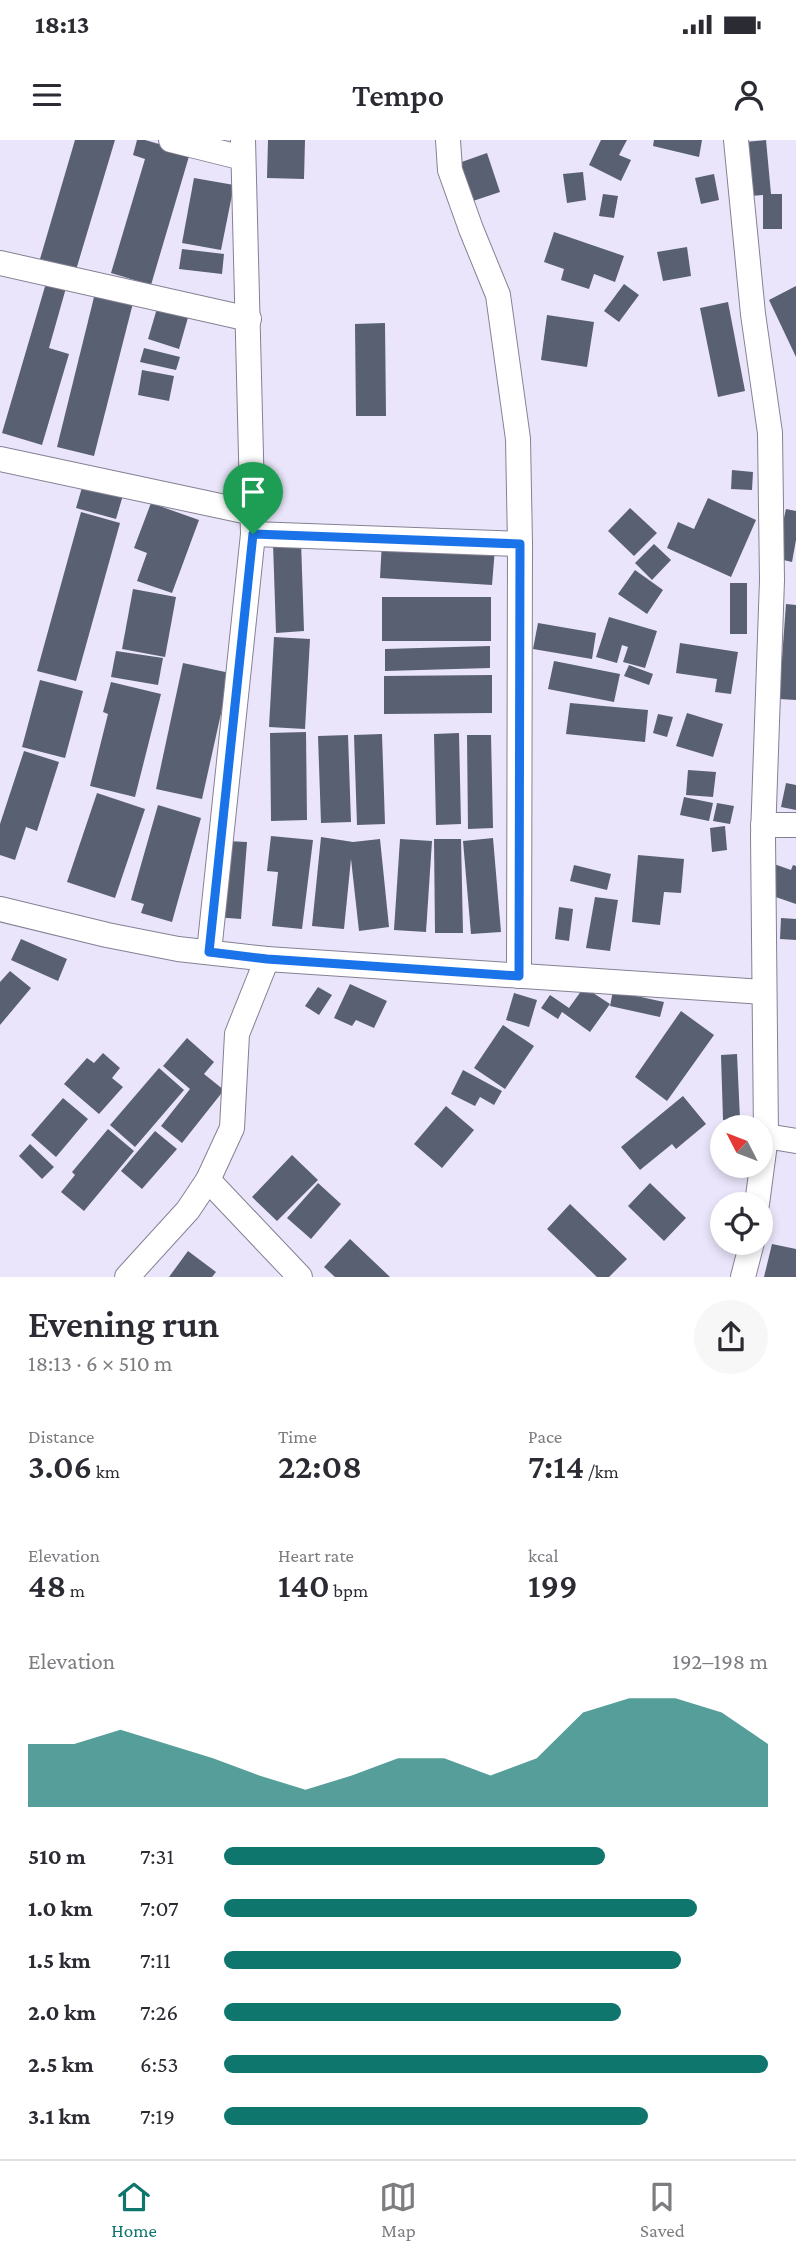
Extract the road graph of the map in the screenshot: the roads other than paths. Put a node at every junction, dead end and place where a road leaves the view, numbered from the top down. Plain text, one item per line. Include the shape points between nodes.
1 (171, 140) edge
2 (448, 140) edge
3 (736, 140) edge
4 (243, 149) edge
5 (0, 264) edge
6 (249, 318) junction
7 (0, 459) edge
8 (253, 524) junction
9 (520, 544) junction
10 (763, 825) junction
11 (796, 825) edge
12 (0, 909) edge
13 (209, 952) junction
14 (267, 959) junction
15 (519, 976) junction
16 (764, 992) junction
17 (765, 1115) edge
18 (774, 1137) edge
19 (796, 1141) edge
20 (208, 1180) junction
21 (749, 1255) edge
22 (127, 1277) edge
23 (300, 1277) edge
24 (743, 1277) edge

1 - 4 street
2 - 9 street via 450,170 498,295 518,439
3 - 10 street via 770,433 772,580
4 - 6 street
5 - 6 street
6 - 8 street
7 - 8 street
8 - 9 street
8 - 13 street
9 - 15 street
10 - 11 street
10 - 16 street
12 - 13 street via 107,935
13 - 14 street
14 - 15 street
14 - 20 street via 237,1034 232,1128
15 - 16 street
16 - 17 street
18 - 19 street
20 - 22 street via 188,1210
20 - 23 street
21 - 24 street

